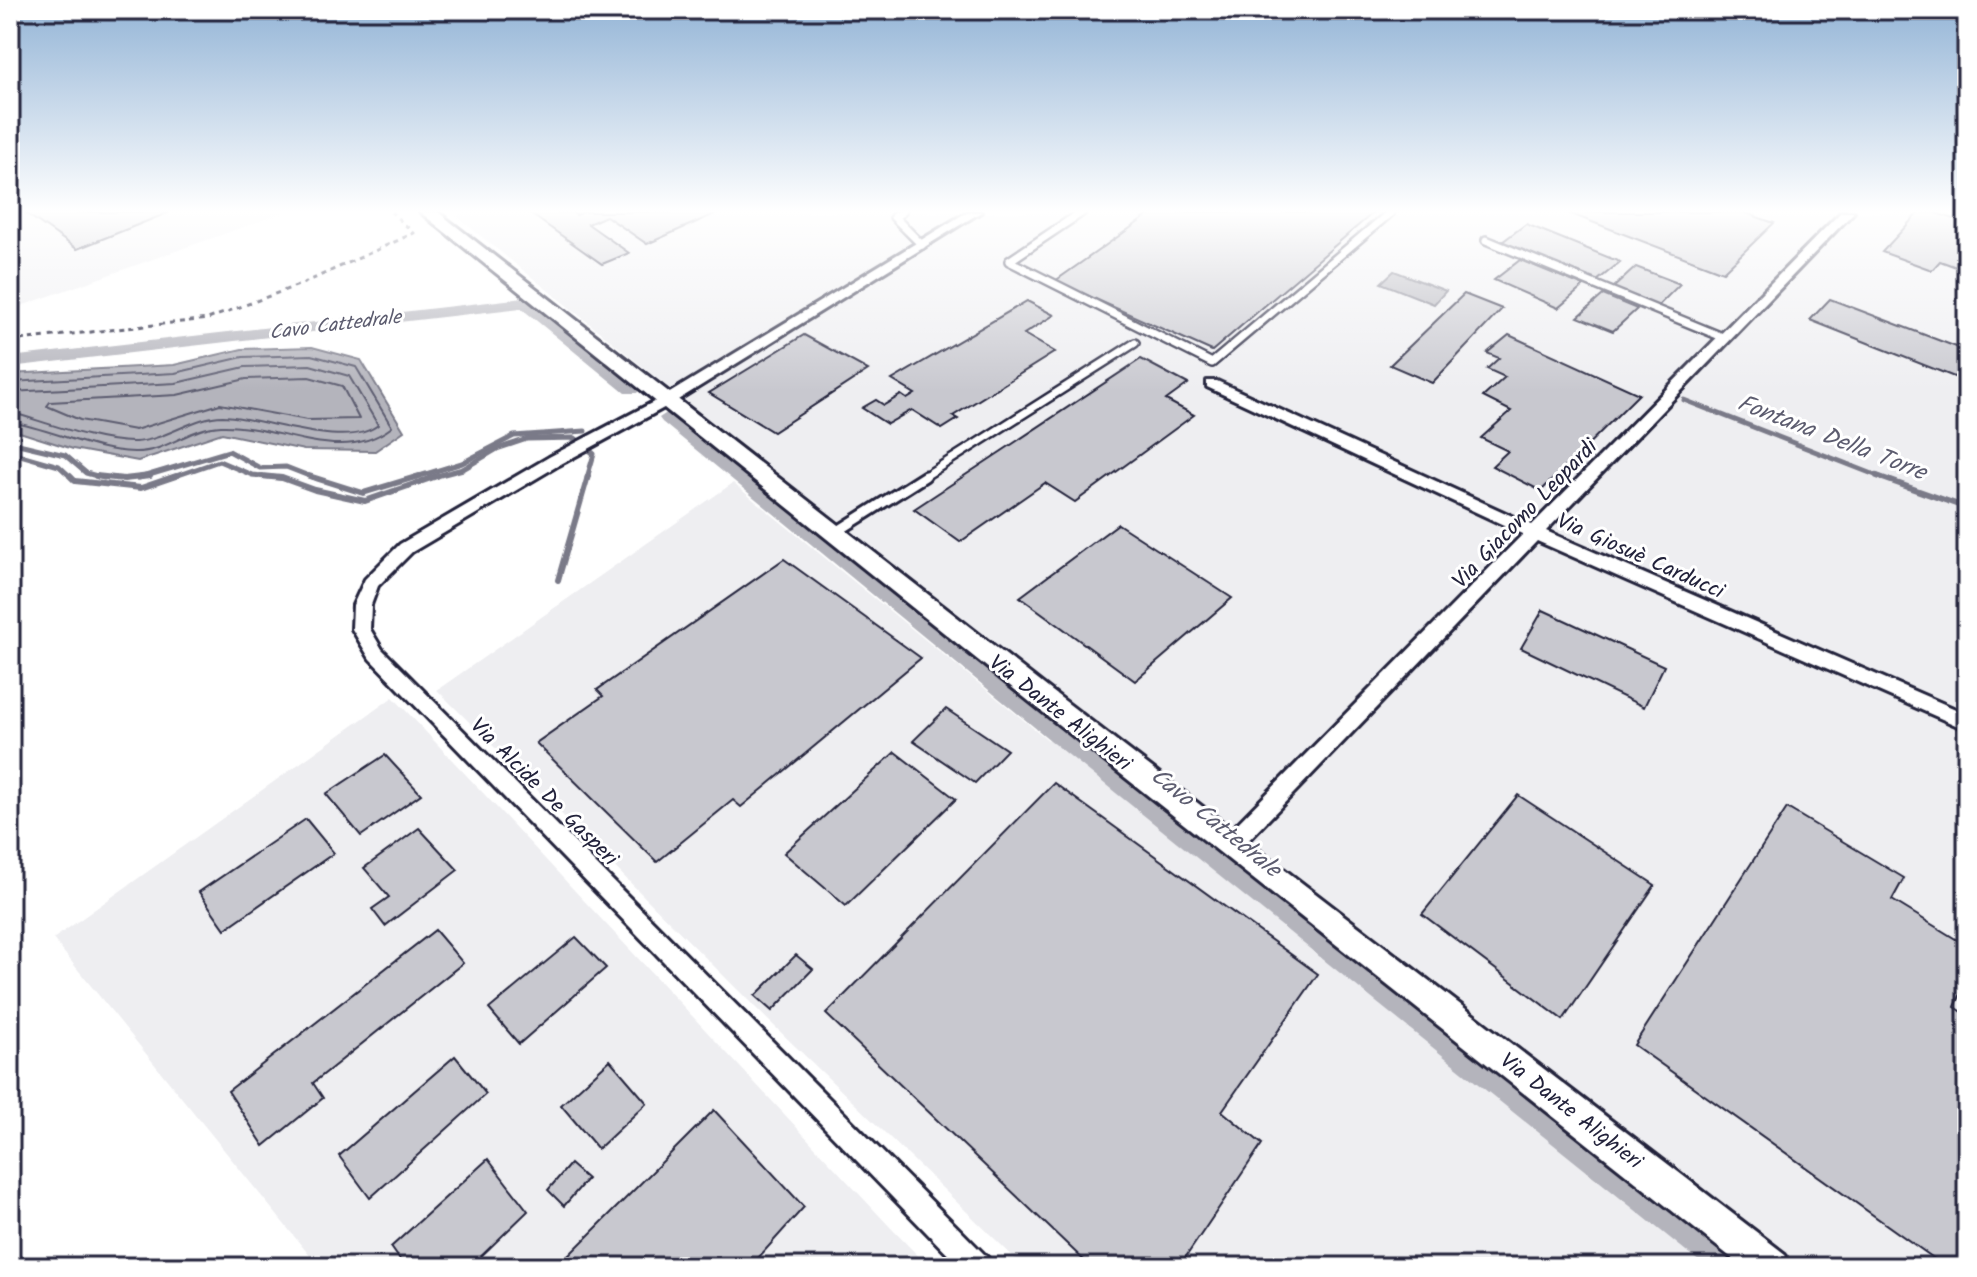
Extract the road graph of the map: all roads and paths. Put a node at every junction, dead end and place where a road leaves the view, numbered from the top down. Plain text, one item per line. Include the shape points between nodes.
1 (329, 272) edge
2 (504, 272) edge
3 (878, 272) edge
4 (1030, 272) edge
5 (1320, 272) edge
6 (1563, 272) edge
7 (1790, 272) edge
8 (1725, 338) junction
9 (10, 341) edge
10 (1135, 343) dead end
11 (1212, 384) dead end
12 (668, 400) junction
13 (835, 533) junction
14 (1535, 533) junction
15 (1967, 722) edge
16 (1231, 844) junction
17 (979, 1267) edge
18 (1772, 1267) edge

1 - 9 path via 208,319
2 - 12 main road, Via Dante Alighieri
3 - 12 street, Via Alcide De Gasperi
4 - 5 lane via 1212,363
6 - 8 lane
7 - 8 street, Via Giacomo Leopardi
8 - 14 street, Via Giacomo Leopardi
10 - 13 lane
11 - 14 street, Via Giosuè Carducci
12 - 13 main road, Via Dante Alighieri
12 - 17 street, Via Alcide De Gasperi via 406,548 371,583 362,605 361,629 376,654
13 - 16 main road, Via Dante Alighieri
14 - 15 street, Via Giosuè Carducci
14 - 16 street, Via Giacomo Leopardi
16 - 18 main road, Via Dante Alighieri

